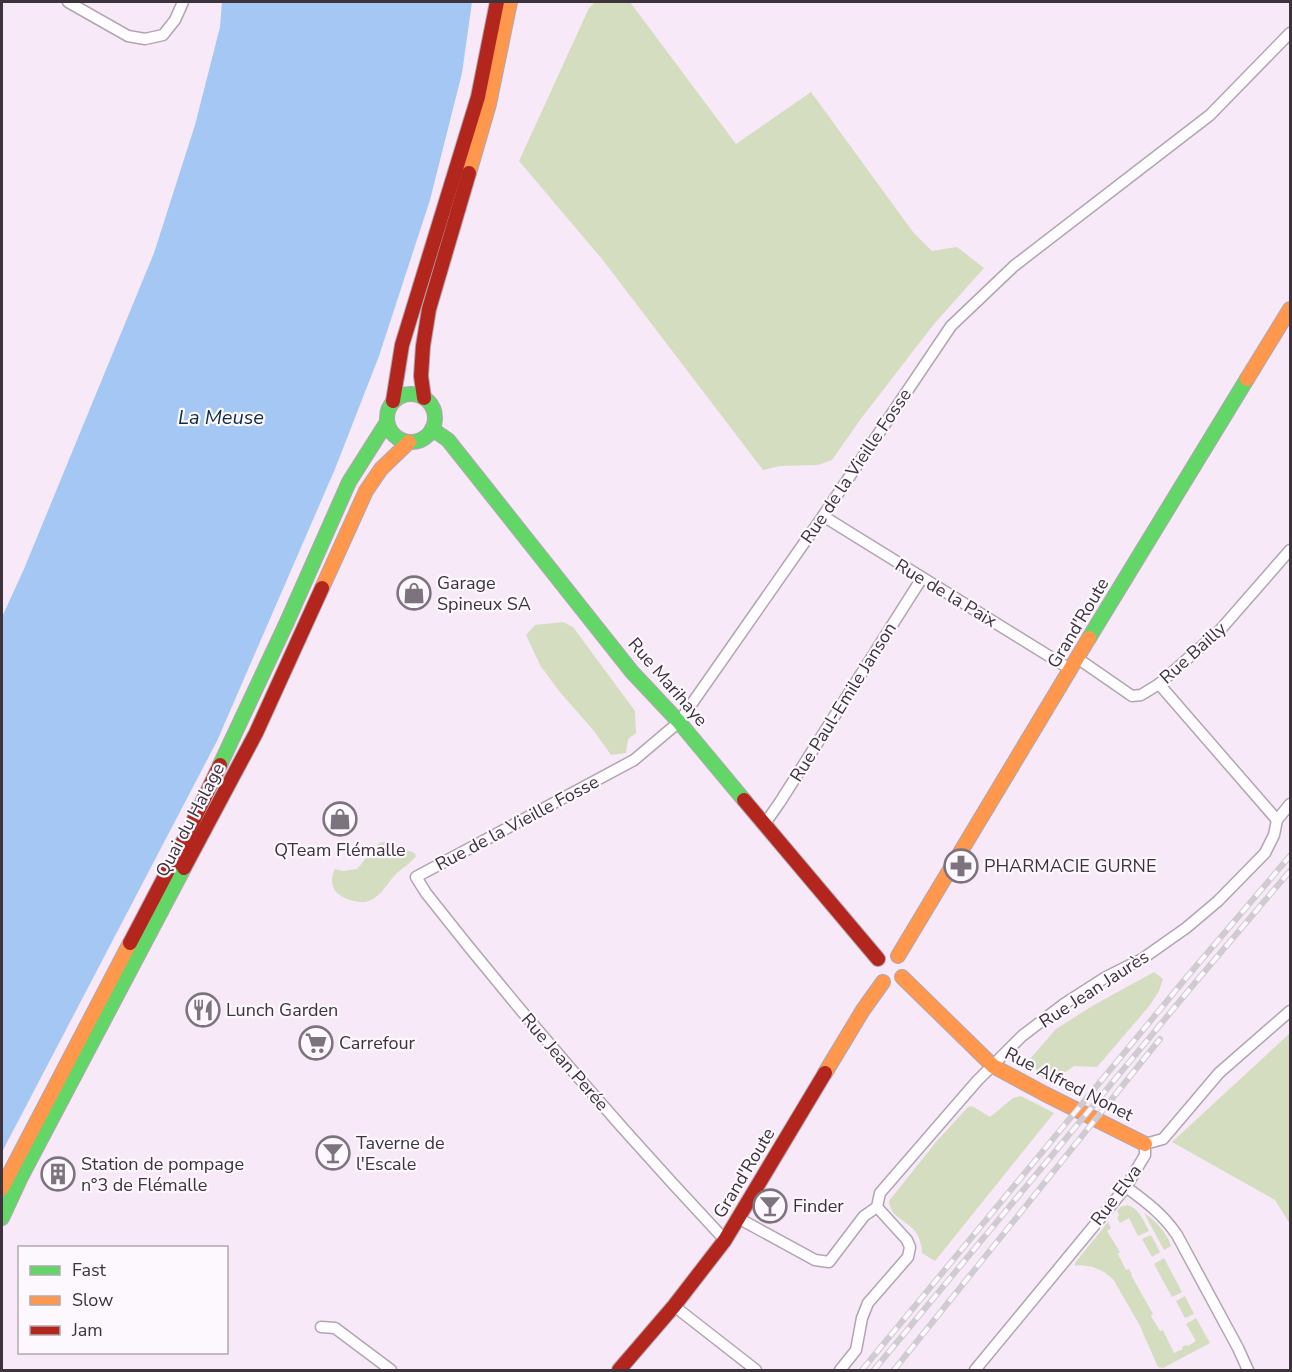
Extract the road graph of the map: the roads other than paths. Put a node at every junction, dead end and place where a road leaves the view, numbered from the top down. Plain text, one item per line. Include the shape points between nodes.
1 (68, 2) edge
2 (183, 2) edge
3 (497, 2) edge
4 (510, 2) edge
5 (1290, 33) edge
6 (1290, 309) edge
7 (424, 398) junction
8 (393, 401) junction
9 (387, 422) junction
10 (432, 429) junction
11 (409, 442) junction
12 (823, 516) junction
13 (1290, 550) edge
14 (921, 578) junction
15 (1074, 664) junction
16 (1159, 684) junction
17 (679, 722) junction
18 (1290, 804) edge
19 (1276, 820) junction
20 (764, 825) junction
21 (416, 877) joint
22 (898, 956) junction
23 (878, 959) junction
24 (902, 977) junction
25 (883, 982) junction
26 (1290, 1011) edge
27 (993, 1066) junction
28 (1145, 1144) junction
29 (1126, 1187) junction
30 (2, 1188) edge
31 (876, 1207) junction
32 (2, 1218) edge
33 (738, 1218) junction
34 (725, 1240) junction
35 (674, 1306) junction
36 (321, 1326) dead end
37 (391, 1371) edge
38 (619, 1371) edge
39 (756, 1371) edge
40 (840, 1371) edge
41 (975, 1371) edge
42 (1248, 1371) edge

1 - 2 street via 128,36 145,39 163,35 176,20
3 - 8 main road via 478,98 402,345
4 - 7 main road via 489,104 429,309 421,376
5 - 12 street, Rue de la Vieille Fosse via 1210,115 1014,266 951,326
6 - 15 main road, Grand'Route
7 - 8 main road via 405,395
7 - 10 main road via 435,416
8 - 9 main road
9 - 11 main road via 397,438
9 - 30 main road, Quai du Halage via 349,482 187,834
10 - 11 main road via 422,439
10 - 17 main road, Rue Marihaye via 448,440 633,672
11 - 32 main road, Quai du Halage via 381,469 366,491 256,734
12 - 14 street, Rue de la Paix
12 - 17 street, Rue de la Vieille Fosse
13 - 16 street, Rue Bailly via 1221,629
14 - 15 street, Rue de la Paix
14 - 20 street, Rue Paul-Emile Janson
15 - 16 street, Rue Bailly via 1132,696 1142,695
15 - 22 main road, Grand'Route
16 - 19 street
17 - 20 main road, Rue Marihaye
17 - 21 street, Rue de la Vieille Fosse via 634,760
18 - 19 street, Rue Jean Jaurès
19 - 27 street, Rue Jean Jaurès via 1265,853 1218,901 1142,959 1064,1004 1022,1036
20 - 23 main road, Rue Marihaye
21 - 34 street, Rue Jean Perée via 543,1036
22 - 23 main road via 891,953
22 - 24 main road via 905,969
23 - 25 main road via 874,967
24 - 25 main road via 890,984
24 - 27 main road, Rue Alfred Nonet
25 - 33 main road, Grand'Route
26 - 28 street, Rue Elva via 1219,1073 1162,1139
27 - 28 main road, Rue Alfred Nonet
27 - 31 street, Rue Jean Jaurès via 880,1193
28 - 29 street, Rue Elva via 1145,1155
29 - 41 street, Rue Elva
29 - 42 street via 1157,1211 1177,1235
31 - 33 street, Rue Jean Jaurès via 864,1216 829,1262 814,1260
31 - 40 street via 908,1240 908,1257 868,1303 856,1350
33 - 34 main road, Grand'Route
34 - 35 main road, Grand'Route
35 - 38 main road, Grand'Route
35 - 39 street
36 - 37 street via 335,1328

